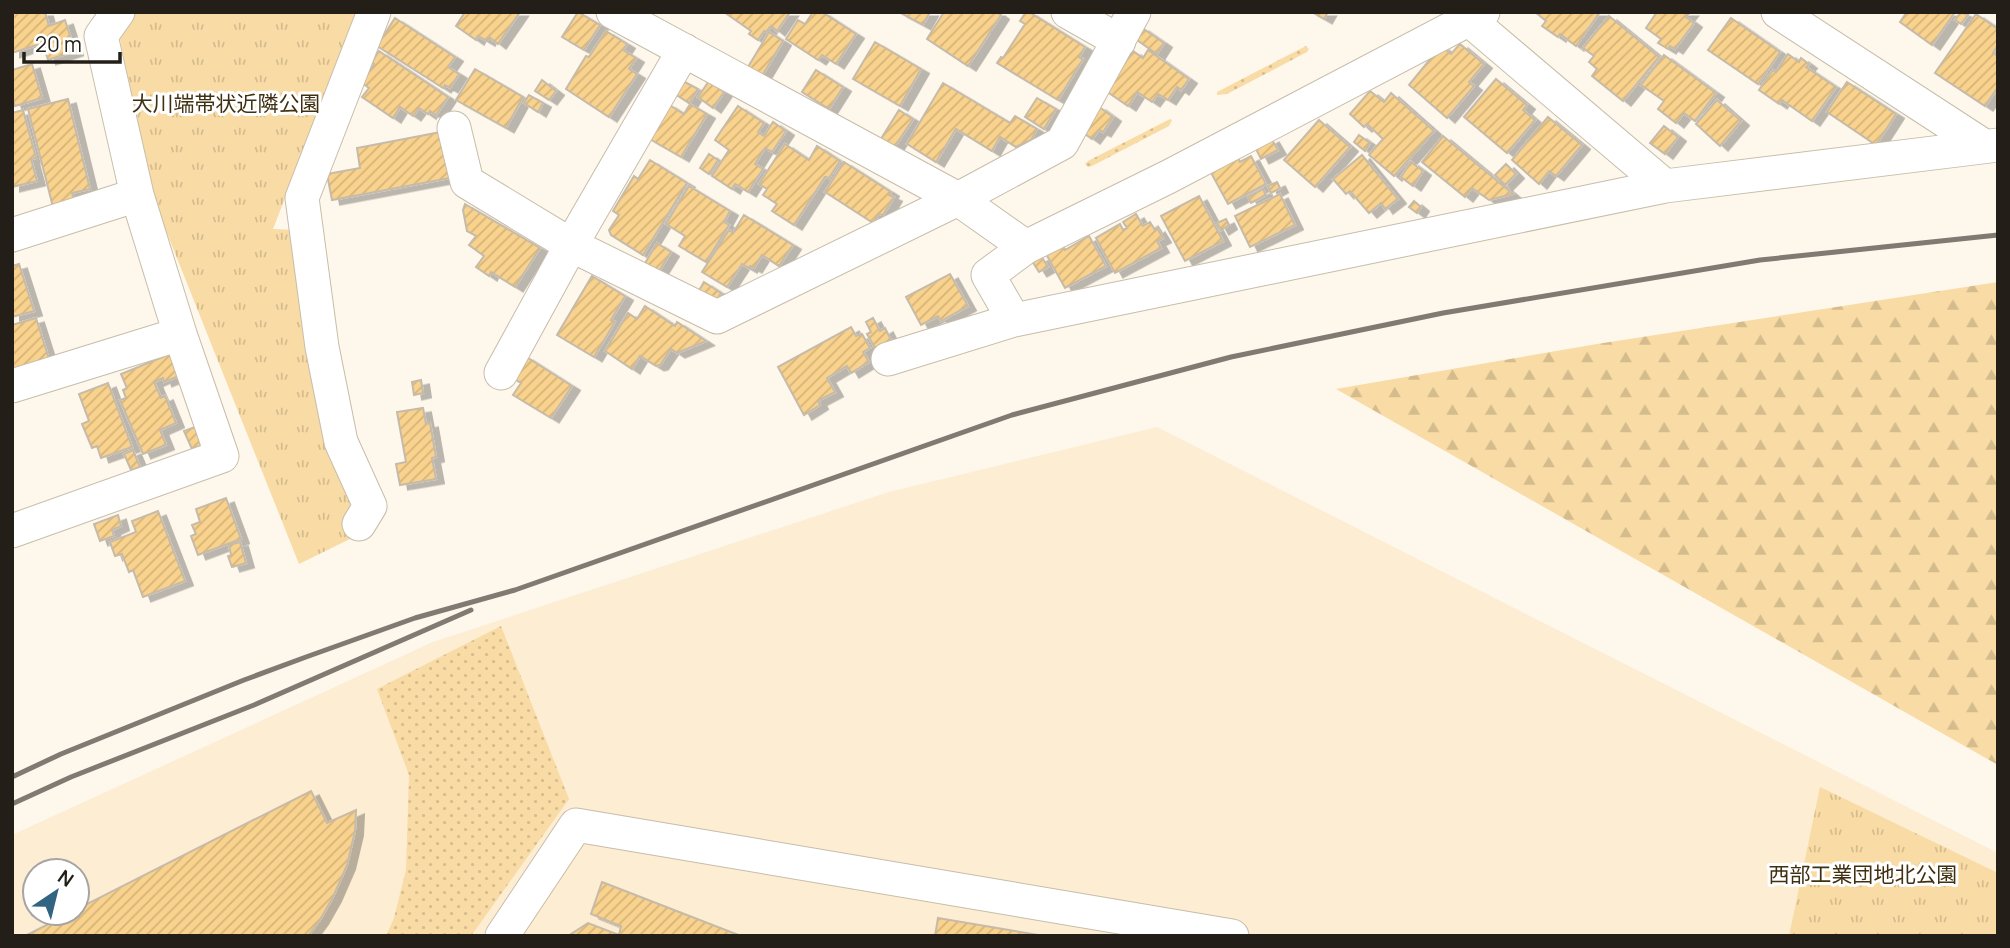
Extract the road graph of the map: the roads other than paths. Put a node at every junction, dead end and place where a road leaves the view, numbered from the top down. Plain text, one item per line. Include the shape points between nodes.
1 (374, 12) edge
2 (613, 12) edge
3 (1068, 12) edge
4 (1134, 12) edge
5 (1778, 12) edge
6 (1471, 15) edge
7 (103, 20) edge
8 (1119, 41) junction
9 (684, 50) junction
10 (454, 128) dead end
11 (1991, 145) edge
12 (1665, 186) junction
13 (137, 195) junction
14 (958, 199) junction
15 (12, 235) edge
16 (571, 245) junction
17 (1026, 247) junction
18 (1014, 320) junction
19 (180, 334) junction
20 (888, 359) dead end
21 (501, 373) dead end
22 (12, 386) edge
23 (359, 524) dead end
24 (12, 531) edge
25 (502, 936) edge
26 (1232, 936) edge

1 - 23 street via 302,198 322,347 341,442 370,506
2 - 9 street
3 - 8 street
4 - 8 street
5 - 11 street
6 - 12 street
6 - 17 street via 1168,177
7 - 13 street
8 - 14 street via 1062,143
9 - 14 street
9 - 16 street
10 - 16 street via 467,182
11 - 12 street
12 - 18 street
13 - 15 street
13 - 19 street
14 - 16 street via 717,317
14 - 17 street
16 - 21 street
17 - 18 street via 988,275
18 - 20 street
19 - 22 street
19 - 24 street via 222,456
25 - 26 street via 576,825

